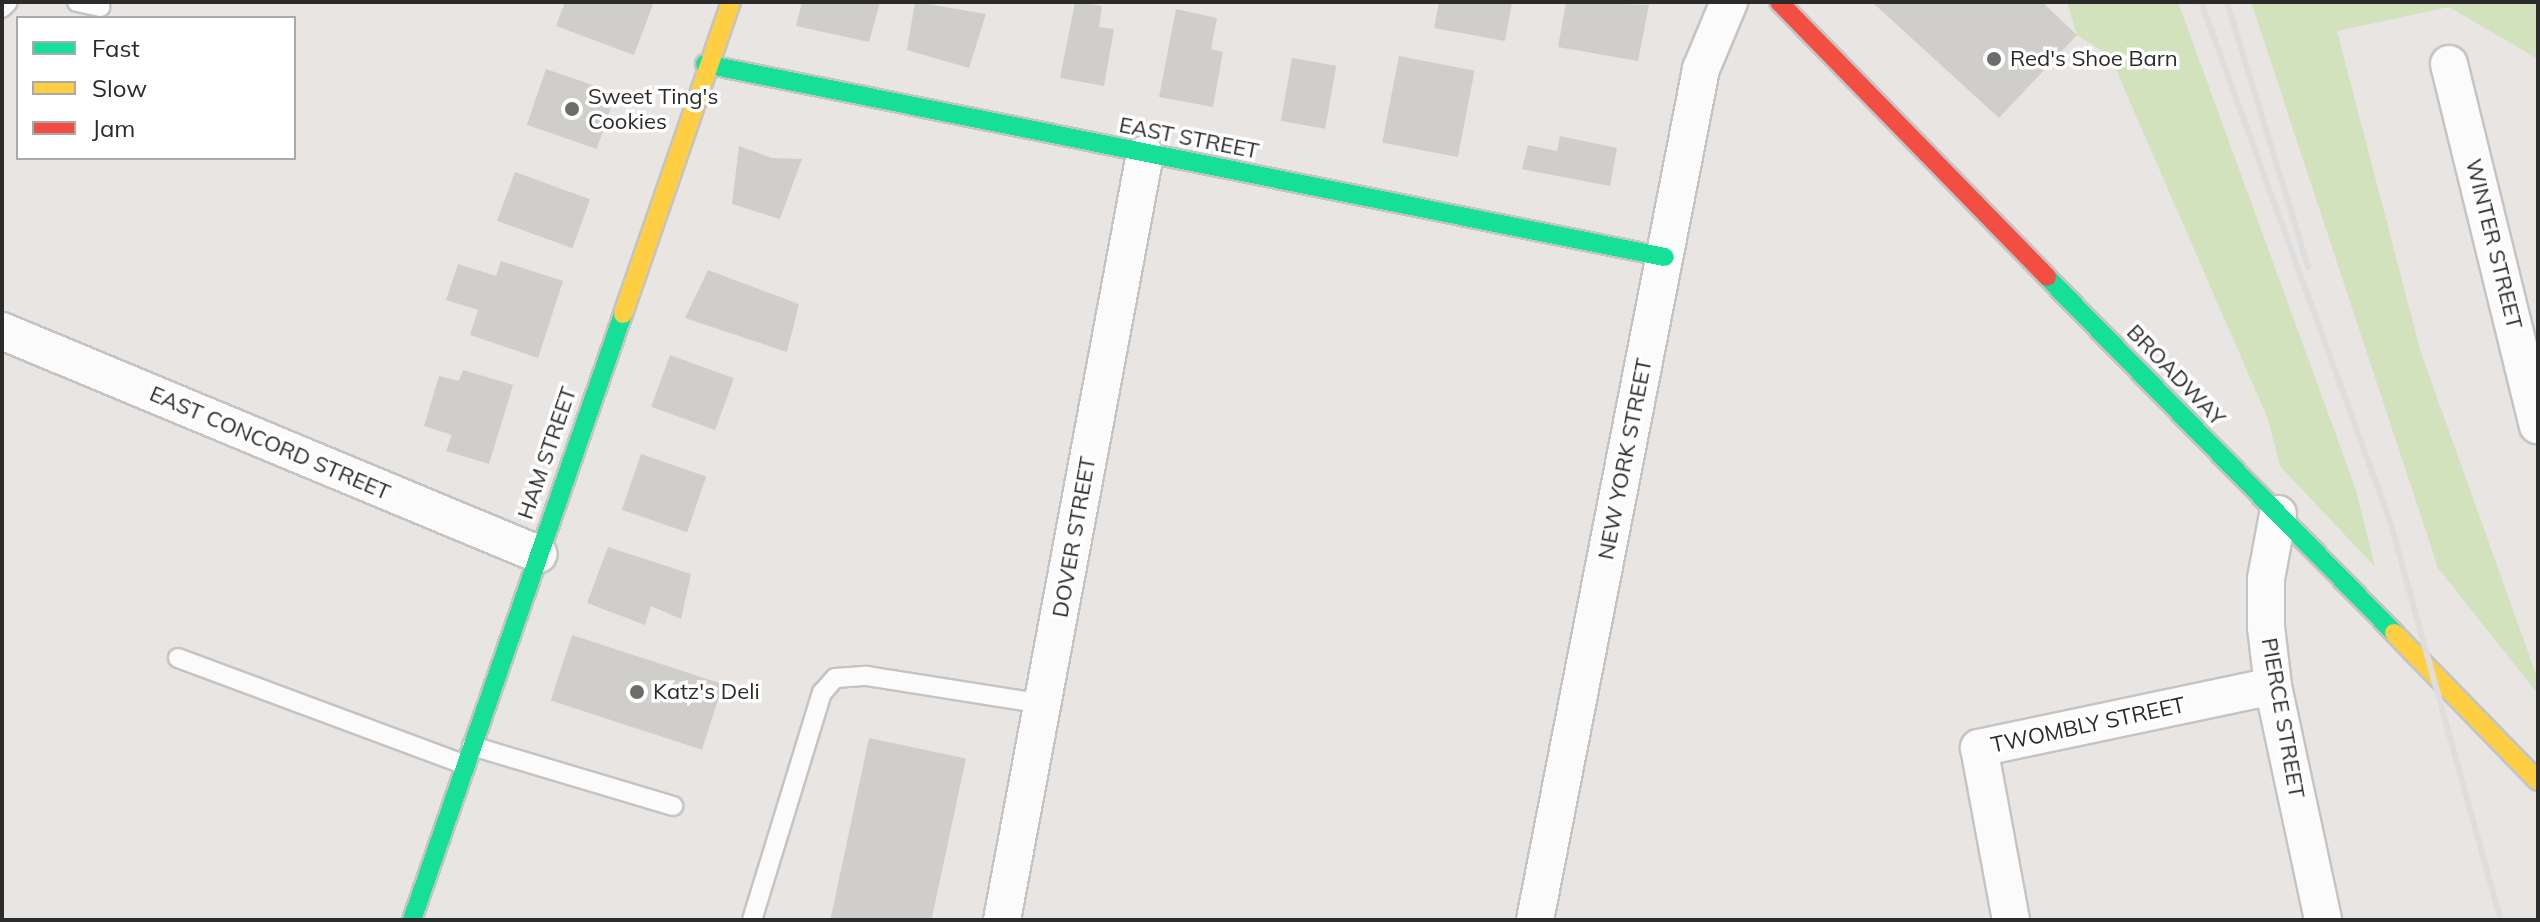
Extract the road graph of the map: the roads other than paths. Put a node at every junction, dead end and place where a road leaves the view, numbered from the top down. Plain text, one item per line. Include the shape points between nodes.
1 (8, 2) edge
2 (77, 2) edge
3 (731, 2) edge
4 (1729, 2) edge
5 (1779, 2) edge
6 (100, 7) dead end
7 (2, 8) edge
8 (705, 64) junction
9 (2449, 64) dead end
10 (1145, 154) junction
11 (1665, 257) junction
12 (2, 331) edge
13 (2537, 419) edge
14 (2278, 514) junction
15 (538, 554) junction
16 (178, 658) dead end
17 (2273, 686) junction
18 (1043, 704) junction
19 (472, 746) junction
20 (466, 765) junction
21 (2538, 781) edge
22 (673, 806) dead end
23 (412, 920) edge
24 (752, 920) edge
25 (1002, 920) edge
26 (1535, 920) edge
27 (2011, 920) edge
28 (2323, 920) edge

1 - 7 lane
2 - 6 lane
3 - 8 street, HAM STREET
4 - 11 street, NEW YORK STREET via 1701,69
5 - 14 street, BROADWAY
8 - 10 street, EAST STREET
8 - 15 street, HAM STREET
9 - 13 street, WINTER STREET
10 - 11 street, EAST STREET
10 - 18 street, DOVER STREET
11 - 26 street, NEW YORK STREET
12 - 15 street, EAST CONCORD STREET
14 - 17 street, PIERCE STREET via 2266,579
14 - 21 street, BROADWAY
15 - 19 street, HAM STREET
16 - 20 lane
17 - 27 street, TWOMBLY STREET via 1979,748
17 - 28 street, PIERCE STREET
18 - 24 lane via 867,676 835,678 822,693
18 - 25 street, DOVER STREET
19 - 20 street, HAM STREET
19 - 22 lane
20 - 23 street, HAM STREET

